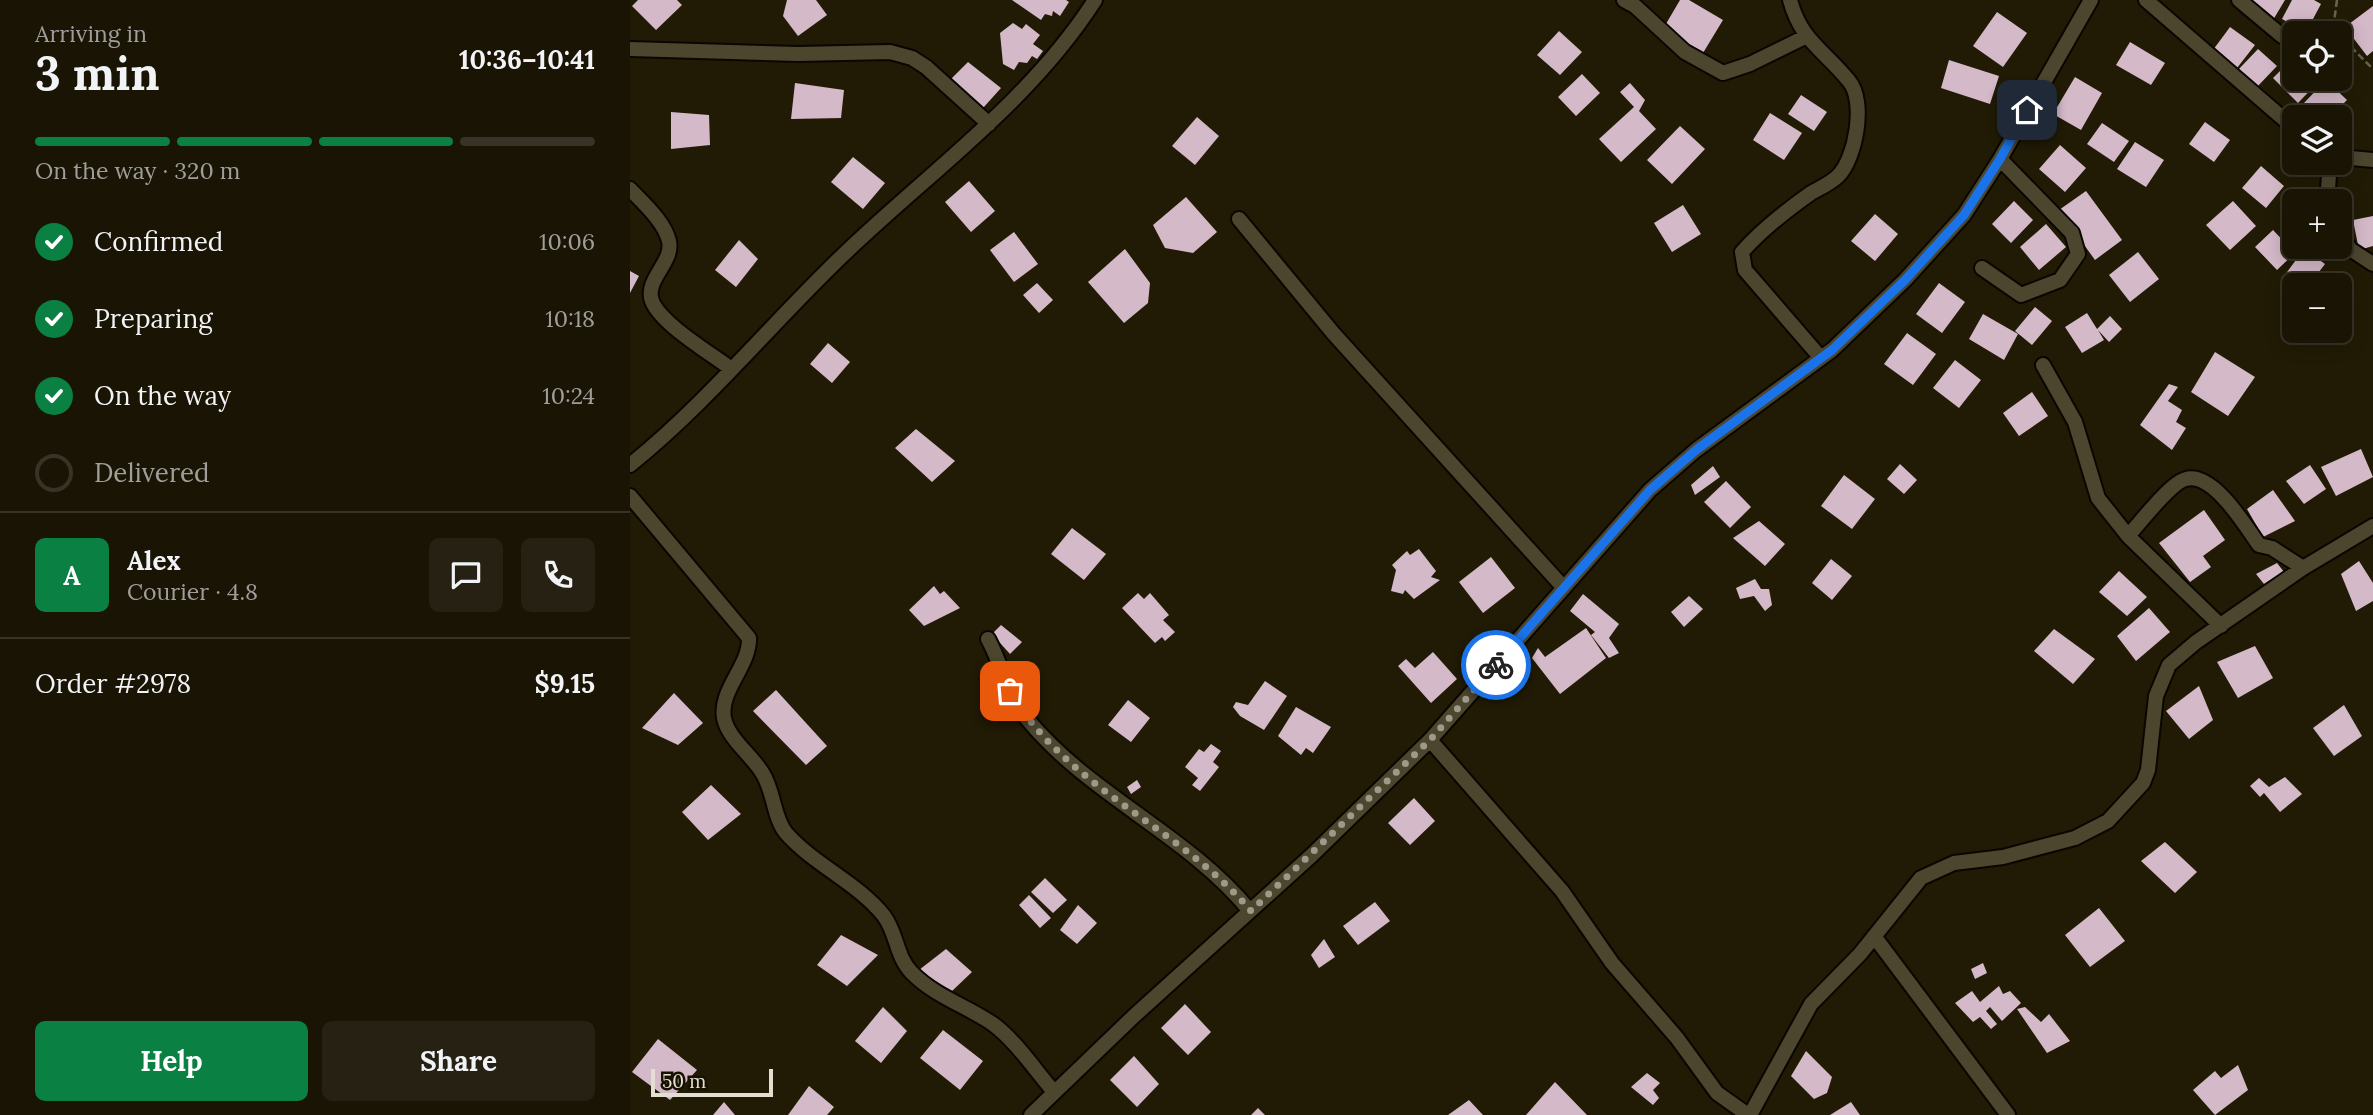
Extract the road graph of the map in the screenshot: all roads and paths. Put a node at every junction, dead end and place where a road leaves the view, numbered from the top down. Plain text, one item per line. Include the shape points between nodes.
1 (1095, 0) edge
2 (1624, 0) edge
3 (1790, 0) edge
4 (2091, 0) edge
5 (2146, 0) edge
6 (2239, 0) edge
7 (2337, 0) edge
8 (2282, 36) edge
9 (1805, 37) junction
10 (630, 50) edge
11 (2373, 69) edge
12 (2282, 118) edge
13 (989, 124) junction
14 (2352, 158) edge
15 (2000, 159) junction
16 (2373, 160) edge
17 (630, 188) edge
18 (1239, 219) dead end
19 (2352, 250) edge
20 (2373, 264) edge
21 (1982, 268) dead end
22 (1821, 358) junction
23 (2043, 365) dead end
24 (730, 368) junction
25 (630, 465) edge
26 (630, 496) edge
27 (2373, 526) edge
28 (2128, 536) junction
29 (2303, 568) junction
30 (1564, 587) junction
31 (2221, 625) junction
32 (988, 639) dead end
33 (1430, 740) junction
34 (1251, 911) junction
35 (1874, 936) junction
36 (1054, 1092) junction
37 (1031, 1115) edge
38 (1749, 1115) edge
39 (2008, 1115) edge

1 - 13 street via 1049,63
2 - 9 street via 1685,52 1723,73
3 - 9 street
4 - 15 street
5 - 12 street
6 - 8 street
7 - 11 path via 2334,22 2346,42
9 - 22 street via 1851,82 1858,97 1860,112 1848,158 1838,177 1749,244 1742,252 1742,262
10 - 13 street via 890,52 926,67
13 - 24 street via 905,196
14 - 16 street
15 - 21 street via 2072,233 2078,254 2060,280 2021,295
15 - 22 street via 1964,215 1939,243
17 - 24 street via 669,242 669,252 650,290 652,301 666,319
18 - 30 street via 1333,333
19 - 20 street
22 - 30 street via 1696,450 1650,490
23 - 28 street via 2075,422 2098,498
24 - 25 street
26 - 36 street via 749,638 749,650 724,704 724,717 763,773 781,825 882,914 913,973 952,1003 994,1025
27 - 29 street
28 - 29 street via 2176,485 2199,479 2212,484 2259,545
28 - 31 street
29 - 31 street
30 - 33 street
31 - 35 street via 2169,665 2156,696 2148,770 2143,783 2114,815 2075,838 1933,870 1900,900
32 - 34 street via 1026,719 1079,771 1214,873
33 - 34 street
33 - 38 street via 1562,891 1612,963 1717,1093
34 - 36 street
35 - 38 street via 1811,1004
35 - 39 street
36 - 37 street

